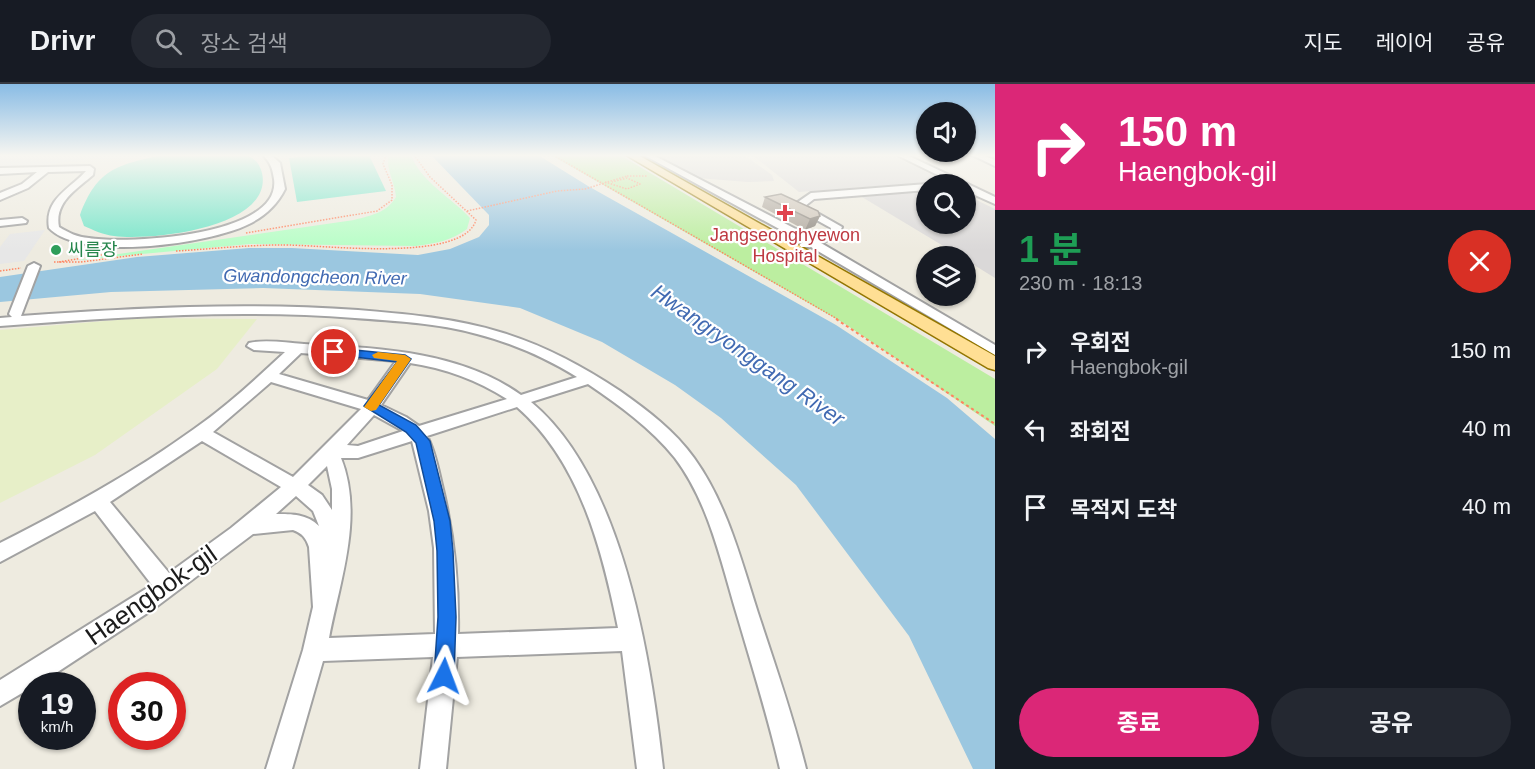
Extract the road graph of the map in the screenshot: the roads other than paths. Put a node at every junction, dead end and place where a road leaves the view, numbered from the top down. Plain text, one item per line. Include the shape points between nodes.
1 (23, 187) edge
2 (75, 187) edge
3 (280, 187) edge
4 (689, 187) edge
5 (709, 187) edge
6 (916, 188) edge
7 (976, 192) edge
8 (0, 197) edge
9 (995, 201) edge
10 (22, 221) dead end
11 (0, 224) edge
12 (813, 243) junction
13 (795, 247) junction
14 (34, 266) dead end
15 (16, 314) dead end
16 (0, 322) edge
17 (254, 346) dead end
18 (297, 349) junction
19 (995, 351) edge
20 (405, 359) junction
21 (995, 364) edge
22 (268, 376) junction
23 (591, 378) junction
24 (520, 401) junction
25 (371, 406) junction
26 (201, 433) junction
27 (416, 434) junction
28 (330, 451) junction
29 (295, 486) junction
30 (98, 501) junction
31 (246, 527) junction
32 (0, 553) edge
33 (165, 586) junction
34 (324, 608) junction
35 (632, 639) junction
36 (445, 645) junction
37 (315, 650) junction
38 (0, 694) edge
39 (279, 769) edge
40 (432, 769) edge
41 (650, 769) edge
42 (793, 769) edge

1 - 8 street
2 - 3 street via 56,205 52,219 57,232 89,241 148,242 223,230 260,213
4 - 13 main road
5 - 12 street
6 - 12 street via 811,196 798,206 837,227 834,234
7 - 9 street
10 - 11 street
12 - 13 street
12 - 19 street
13 - 21 main road
14 - 15 street
16 - 23 street via 163,310 296,310 399,318 495,334 557,359
17 - 18 street
18 - 20 street
18 - 22 street
20 - 24 street via 468,373
20 - 25 street, Haengbok-gil
22 - 25 street
22 - 26 street
23 - 24 street
23 - 42 street via 663,433 699,481 730,558
24 - 27 street
24 - 35 street via 560,442 584,487 621,588
25 - 27 street
25 - 28 street, Haengbok-gil
26 - 29 street
26 - 30 street
27 - 28 street via 358,452
27 - 36 street via 423,441 442,521
28 - 29 street, Haengbok-gil
28 - 34 street via 338,473 340,533
29 - 31 street, Haengbok-gil
29 - 34 street via 320,504 330,527
30 - 32 street
30 - 33 street
31 - 33 street, Haengbok-gil
31 - 34 street via 292,520 315,532
33 - 38 street, Haengbok-gil via 98,634
34 - 37 street
35 - 36 street
35 - 41 street
36 - 37 street
36 - 40 street via 441,713
37 - 39 street

